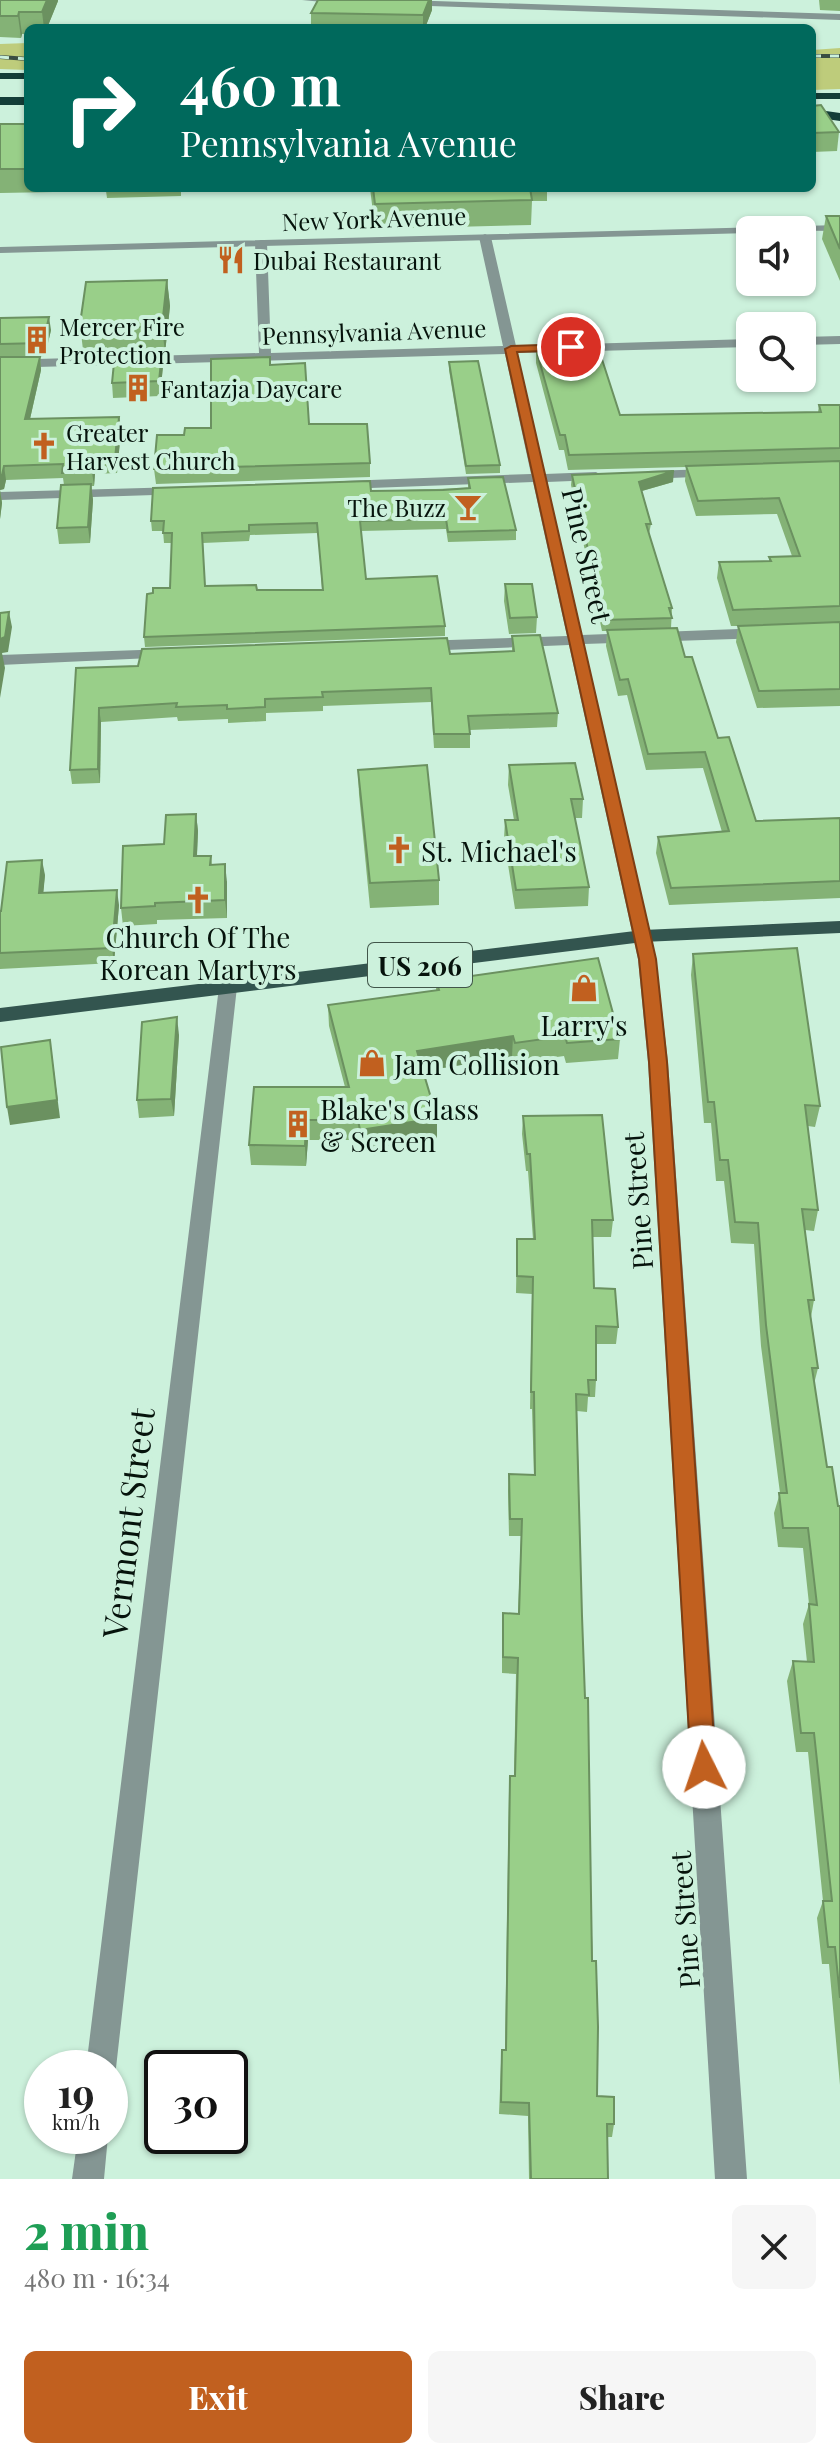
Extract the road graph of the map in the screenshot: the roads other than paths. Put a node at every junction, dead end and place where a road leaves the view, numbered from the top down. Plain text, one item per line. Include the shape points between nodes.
1 (306, 0) edge
2 (787, 0) edge
3 (353, 1) edge
4 (399, 3) edge
5 (786, 15) junction
6 (840, 17) edge
7 (0, 76) edge
8 (24, 76) edge
9 (816, 96) edge
10 (840, 96) edge
11 (0, 101) edge
12 (24, 101) edge
13 (840, 107) edge
14 (816, 110) edge
15 (816, 111) edge
16 (0, 112) edge
17 (24, 112) edge
18 (840, 117) edge
19 (840, 228) edge
20 (816, 229) edge
21 (736, 230) edge
22 (485, 237) junction
23 (261, 243) junction
24 (0, 250) edge
25 (840, 340) edge
26 (816, 341) edge
27 (736, 343) edge
28 (511, 349) junction
29 (265, 356) junction
30 (0, 364) edge
31 (729, 472) edge
32 (634, 475) edge
33 (619, 476) edge
34 (540, 478) junction
35 (323, 486) edge
36 (199, 490) edge
37 (0, 496) edge
38 (780, 633) edge
39 (577, 640) junction
40 (399, 647) edge
41 (180, 654) edge
42 (0, 660) edge
43 (840, 927) edge
44 (643, 936) junction
45 (228, 987) junction
46 (0, 1015) edge
47 (103, 2050) edge
48 (91, 2154) edge
49 (88, 2179) edge
50 (731, 2179) edge

1 - 3 street
2 - 5 street
4 - 5 street
5 - 6 street
7 - 8 highway
9 - 10 highway
11 - 12 highway
13 - 14 highway
15 - 18 highway
16 - 17 highway
19 - 20 street
21 - 22 street, New York Avenue
22 - 23 street, New York Avenue
22 - 28 street, Pine Street
23 - 24 street, New York Avenue
23 - 29 street
25 - 26 street
27 - 28 street, Pennsylvania Avenue
28 - 29 street, Pennsylvania Avenue
28 - 34 street, Pine Street
29 - 30 street, Pennsylvania Avenue
31 - 32 street
33 - 34 street
34 - 35 street
34 - 39 street, Pine Street
36 - 37 street
38 - 39 street
39 - 40 street
39 - 44 street, Pine Street
41 - 42 street
43 - 44 main road, US 206
44 - 45 main road, US 206
44 - 50 street, Pine Street via 658,1062
45 - 46 main road, US 206
45 - 47 street, Vermont Street
48 - 49 street

